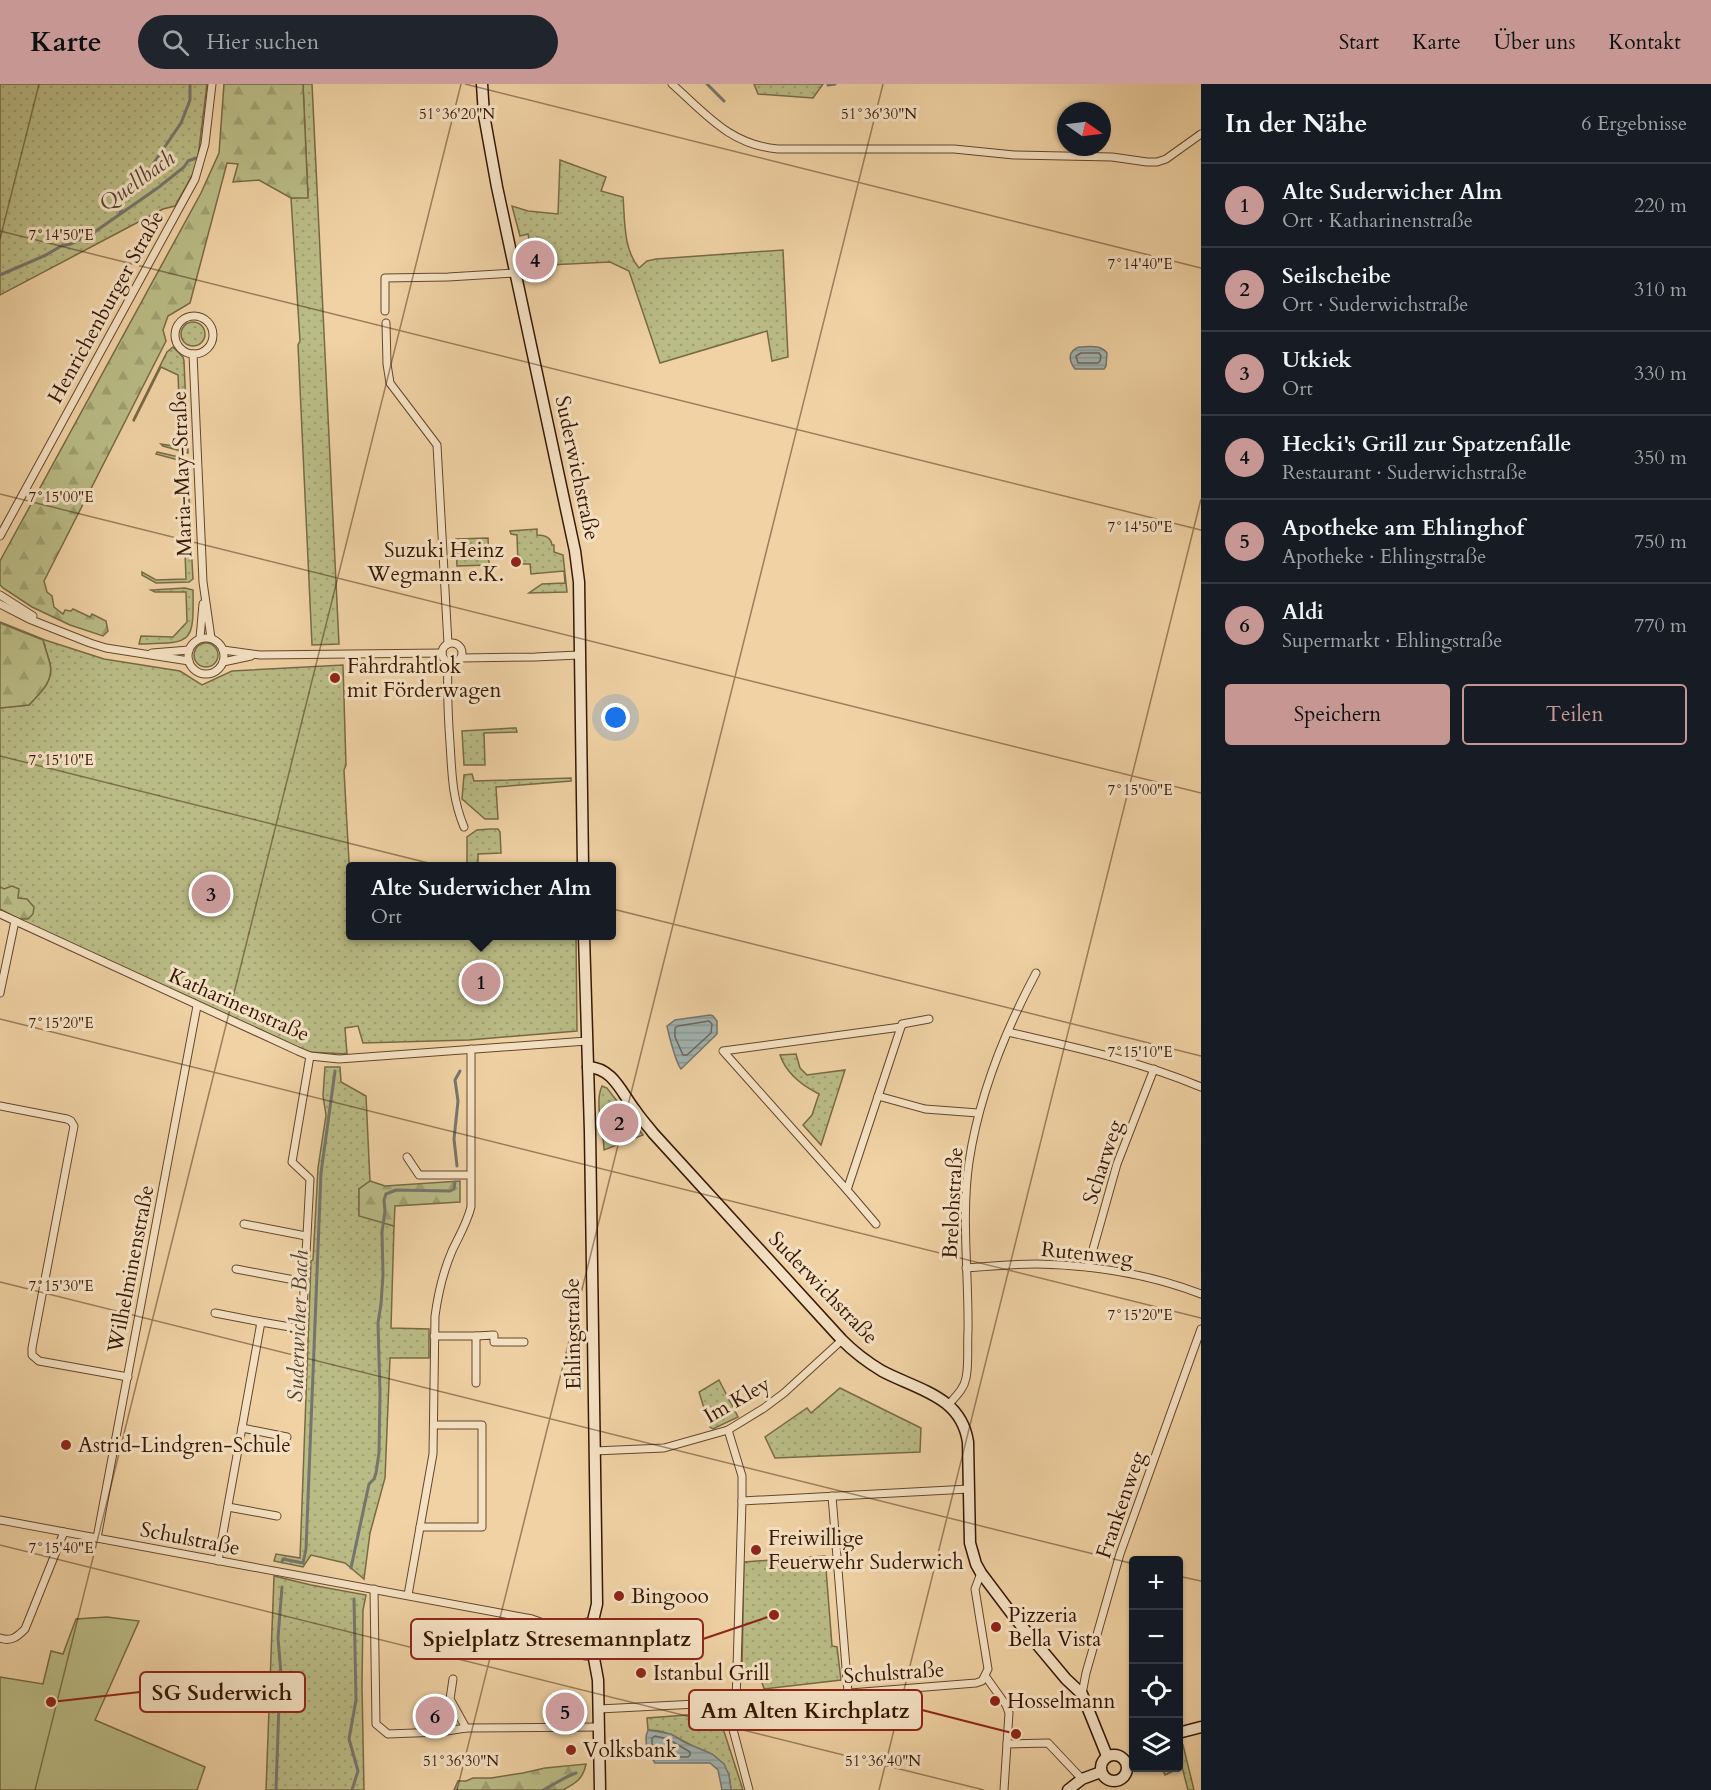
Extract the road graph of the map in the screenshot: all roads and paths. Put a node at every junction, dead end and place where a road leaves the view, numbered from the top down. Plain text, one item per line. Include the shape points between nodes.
1 (212, 84) edge
2 (482, 84) edge
3 (672, 84) edge
4 (1201, 134) edge
5 (515, 273) junction
6 (386, 311) dead end
7 (386, 323) dead end
8 (194, 354) junction
9 (0, 536) edge
10 (204, 593) junction
11 (0, 595) edge
12 (0, 604) edge
13 (47, 625) junction
14 (200, 638) junction
15 (211, 638) junction
16 (447, 644) junction
17 (189, 650) junction
18 (223, 650) junction
19 (136, 653) junction
20 (442, 653) junction
21 (260, 655) junction
22 (579, 655) junction
23 (461, 658) junction
24 (189, 662) junction
25 (223, 662) junction
26 (448, 663) junction
27 (464, 827) dead end
28 (583, 862) edge
29 (0, 914) edge
30 (15, 921) junction
31 (584, 940) edge
32 (1036, 973) dead end
33 (0, 993) edge
34 (197, 1006) junction
35 (929, 1019) dead end
36 (901, 1027) junction
37 (1008, 1032) junction
38 (587, 1041) junction
39 (471, 1050) junction
40 (310, 1056) junction
41 (588, 1067) junction
42 (1154, 1070) junction
43 (1201, 1087) edge
44 (878, 1096) junction
45 (0, 1106) edge
46 (978, 1113) junction
47 (407, 1157) dead end
48 (470, 1175) junction
49 (847, 1190) junction
50 (244, 1224) dead end
51 (876, 1224) dead end
52 (306, 1236) junction
53 (1088, 1267) junction
54 (966, 1268) junction
55 (236, 1269) dead end
56 (304, 1282) junction
57 (1201, 1294) edge
58 (215, 1313) dead end
59 (261, 1322) junction
60 (1201, 1329) edge
61 (434, 1336) junction
62 (476, 1336) junction
63 (842, 1340) junction
64 (524, 1342) dead end
65 (128, 1377) junction
66 (476, 1383) dead end
67 (949, 1404) junction
68 (435, 1425) junction
69 (242, 1428) junction
70 (728, 1430) junction
71 (286, 1437) dead end
72 (594, 1450) junction
73 (969, 1489) junction
74 (832, 1496) junction
75 (742, 1501) junction
76 (228, 1507) junction
77 (277, 1516) dead end
78 (0, 1520) edge
79 (420, 1527) junction
80 (64, 1532) junction
81 (97, 1538) junction
82 (218, 1561) junction
83 (981, 1573) junction
84 (374, 1589) junction
85 (408, 1595) junction
86 (592, 1625) junction
87 (574, 1634) junction
88 (0, 1638) edge
89 (593, 1653) junction
90 (986, 1677) junction
91 (453, 1679) dead end
92 (848, 1692) junction
93 (1082, 1694) junction
94 (736, 1702) junction
95 (726, 1703) junction
96 (599, 1709) junction
97 (599, 1727) junction
98 (1201, 1727) edge
99 (466, 1728) junction
100 (1183, 1732) edge
101 (1007, 1744) junction
102 (1107, 1756) junction
103 (1129, 1759) edge
104 (1129, 1762) edge
105 (1101, 1773) junction
106 (1082, 1779) junction
107 (1120, 1785) edge
108 (600, 1790) edge
109 (749, 1790) edge
110 (1004, 1790) edge
111 (1068, 1790) edge

1 - 9 street, Henrichenburger Straße via 206,144 195,178
2 - 5 main road, Suderwichstraße
3 - 4 street via 722,129 748,143 771,148 954,149 1157,162
5 - 6 street via 385,278
5 - 22 main road, Suderwichstraße via 575,551
7 - 16 street via 390,383 437,445
8 - 8 street via 206,350 213,338 209,324 194,316 182,321 175,332 182,350
8 - 10 street, Maria-May-Straße
10 - 14 street, Maria-May-Straße
10 - 15 street, Maria-May-Straße
11 - 13 street
12 - 13 street
13 - 19 street via 90,643
14 - 15 street
14 - 17 street
15 - 18 street
16 - 20 street
16 - 23 street via 459,646
17 - 19 street
17 - 24 street
18 - 21 street
18 - 25 street
19 - 24 street
20 - 21 street
20 - 26 street
21 - 25 street
22 - 23 street
22 - 28 main road, Suderwichstraße
23 - 26 street
24 - 25 street via 195,670 208,674
26 - 27 street via 453,791
29 - 30 street, Katharinenstraße
30 - 33 street
30 - 34 street, Katharinenstraße
31 - 38 main road
32 - 37 street, Brelohstraße
34 - 40 street, Katharinenstraße
34 - 65 street, Wilhelminenstraße
35 - 36 street
36 - 44 street
36 - 49 street via 723,1052
37 - 42 street
37 - 46 street, Brelohstraße
38 - 39 street, Katharinenstraße
38 - 41 main road, Ehlingstraße
39 - 40 street, Katharinenstraße via 339,1059
39 - 48 street
40 - 52 street via 292,1162 310,1179
41 - 63 main road, Suderwichstraße via 612,1076 653,1133
41 - 72 main road, Ehlingstraße
42 - 43 street
42 - 53 street, Scharweg via 1117,1164
44 - 46 street via 925,1109
44 - 49 street
45 - 65 street via 67,1119 74,1126 32,1355 39,1361
46 - 54 street, Brelohstraße via 966,1194
47 - 48 street via 419,1175
48 - 61 street via 471,1207 442,1280
49 - 51 street
50 - 52 street
52 - 56 street
53 - 54 street, Rutenweg via 1034,1264
53 - 57 street, Rutenweg via 1132,1274
54 - 67 street, Brelohstraße via 967,1377
55 - 56 street
56 - 59 street via 302,1329
58 - 59 street
59 - 69 street
60 - 93 street, Frankenweg via 1120,1554
61 - 62 street
61 - 68 street
62 - 64 street via 494,1335 494,1342
62 - 66 street
63 - 67 main road, Suderwichstraße via 882,1371
63 - 70 street, Im Kley via 777,1398
65 - 81 street, Wilhelminenstraße
67 - 73 main road via 967,1433
68 - 79 street
68 - 79 street via 482,1425 482,1527
69 - 71 street
69 - 76 street
70 - 72 street, Im Kley via 664,1448
70 - 75 street via 742,1476
72 - 86 main road, Ehlingstraße via 597,1604
73 - 74 street
73 - 83 main road via 970,1542
74 - 75 street
74 - 92 street
75 - 94 street
76 - 77 street
76 - 82 street
78 - 80 street, Schulstraße
79 - 85 street
80 - 81 street, Schulstraße
80 - 88 street via 25,1629 16,1638
81 - 82 street, Schulstraße
82 - 84 street, Schulstraße
83 - 90 street via 975,1589
83 - 93 main road
84 - 85 street, Schulstraße
84 - 99 street via 376,1724 388,1734
85 - 87 street, Schulstraße via 532,1619
86 - 87 main road via 585,1624
86 - 89 main road, Ehlingstraße via 601,1631 603,1641
87 - 89 main road via 573,1644 579,1651
89 - 96 main road, Ehlingstraße
90 - 92 street, Schulstraße via 976,1683
90 - 101 street via 1009,1713
91 - 99 street via 450,1698
92 - 94 street, Schulstraße
93 - 102 main road
94 - 95 street, Schulstraße
95 - 96 street, Schulstraße
95 - 109 street
96 - 97 main road, Ehlingstraße
97 - 99 street
97 - 108 main road, Ehlingstraße
98 - 100 main road
101 - 106 street via 1048,1743
101 - 110 street
102 - 103 main road
102 - 105 main road via 1100,1765
104 - 107 main road
105 - 106 main road
105 - 107 main road
106 - 111 main road

